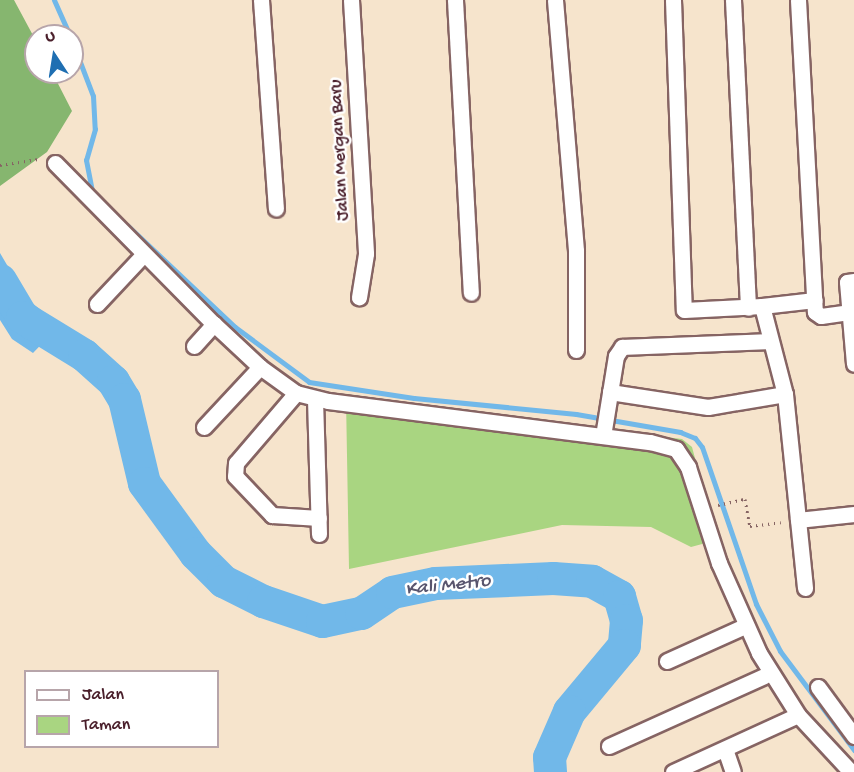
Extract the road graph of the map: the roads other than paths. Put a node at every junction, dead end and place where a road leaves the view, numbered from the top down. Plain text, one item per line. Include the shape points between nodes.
1 (261, 0) edge
2 (351, 0) edge
3 (455, 0) edge
4 (555, 0) edge
5 (673, 0) edge
6 (734, 0) edge
7 (798, 0) edge
8 (55, 163) road end
9 (276, 208) dead end
10 (143, 255) junction
11 (854, 281) edge
12 (471, 293) dead end
13 (359, 297) dead end
14 (814, 300) junction
15 (97, 304) dead end
16 (755, 307) junction
17 (849, 312) junction
18 (214, 324) junction
19 (770, 340) junction
20 (194, 346) dead end
21 (576, 350) dead end
22 (854, 364) edge
23 (260, 367) junction
24 (610, 392) junction
25 (296, 393) junction
26 (785, 394) junction
27 (315, 399) junction
28 (204, 428) dead end
29 (604, 432) junction
30 (854, 514) edge
31 (319, 518) junction
32 (798, 520) junction
33 (319, 534) dead end
34 (805, 588) dead end
35 (742, 627) junction
36 (667, 662) dead end
37 (764, 676) junction
38 (818, 687) dead end
39 (792, 717) junction
40 (854, 736) edge
41 (609, 746) dead end
42 (725, 749) junction
43 (673, 772) edge
44 (733, 772) edge
45 (850, 772) edge

1 - 9 street
2 - 13 street, Jalan Mergan Baru via 366,254
3 - 12 street
4 - 21 street via 576,250
5 - 16 street via 684,310
6 - 16 street
7 - 14 street
8 - 10 street
10 - 15 street
10 - 18 street
11 - 17 street via 848,282
14 - 16 street
14 - 17 street via 818,316
16 - 19 street
17 - 22 street
18 - 20 street
18 - 23 street
19 - 24 street via 622,347 615,356
19 - 26 street
23 - 25 street
23 - 28 street
24 - 26 street via 708,407
24 - 29 street
25 - 27 street
25 - 31 street via 236,463 235,476 272,515
26 - 32 street
27 - 29 street
27 - 31 street
29 - 35 street via 682,454
30 - 32 street
31 - 33 street
32 - 34 street
35 - 36 street
35 - 37 street
35 - 39 street
37 - 39 street
37 - 41 street
38 - 40 street
39 - 42 street
39 - 45 street
42 - 43 street
42 - 44 street

